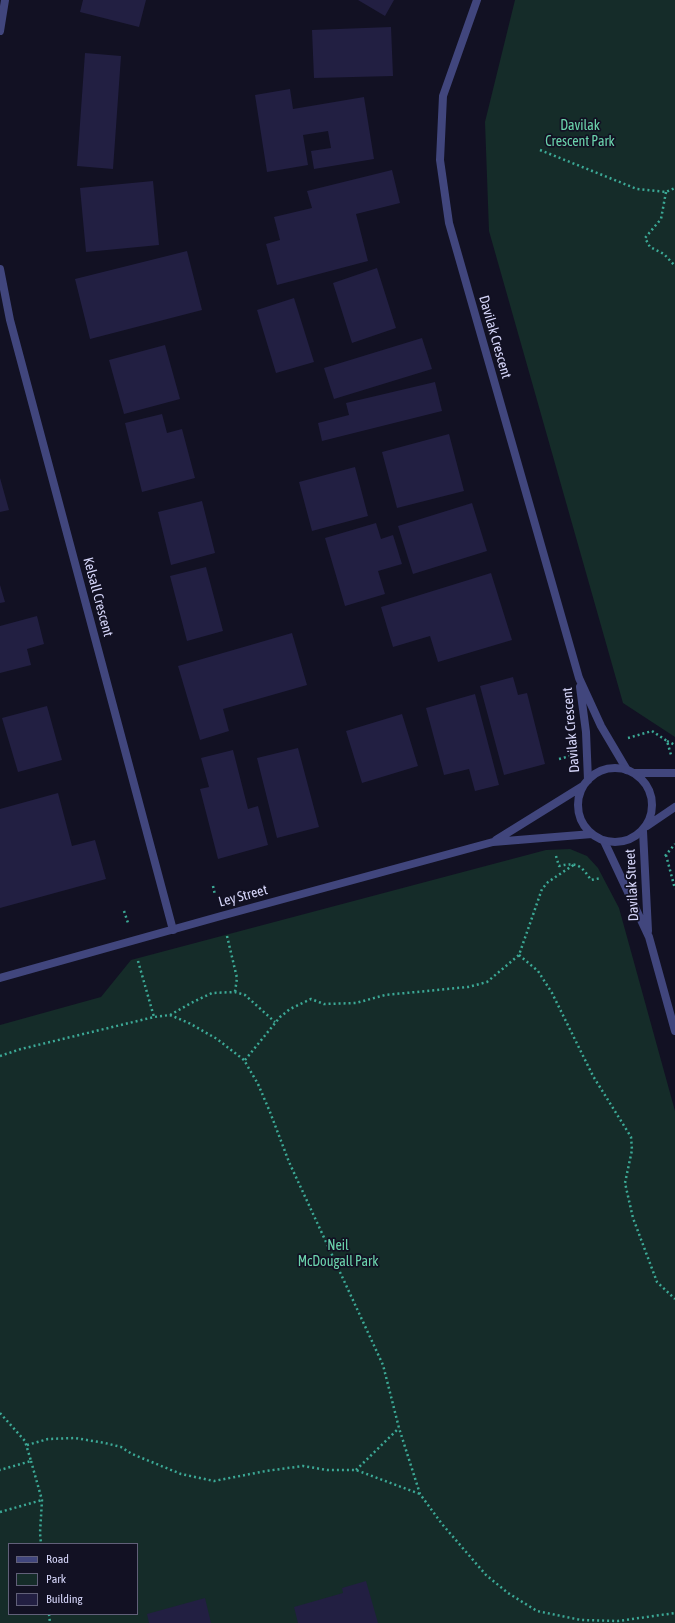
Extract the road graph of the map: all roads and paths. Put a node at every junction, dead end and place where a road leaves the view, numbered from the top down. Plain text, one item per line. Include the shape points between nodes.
1 (5, 0) edge
2 (476, 0) edge
3 (0, 31) edge
4 (540, 150) dead end
5 (675, 188) edge
6 (666, 192) junction
7 (675, 266) edge
8 (0, 270) edge
9 (579, 678) junction
10 (667, 741) dead end
11 (675, 745) edge
12 (631, 772) junction
13 (675, 773) edge
14 (585, 783) junction
15 (675, 807) edge
16 (644, 829) junction
17 (592, 834) junction
18 (604, 841) junction
19 (493, 842) junction
20 (675, 844) edge
21 (554, 852) dead end
22 (666, 855) junction
23 (661, 860) dead end
24 (575, 864) junction
25 (601, 878) dead end
26 (213, 886) dead end
27 (675, 889) edge
28 (215, 895) dead end
29 (124, 911) dead end
30 (128, 923) dead end
31 (173, 930) junction
32 (227, 936) dead end
33 (648, 937) junction
34 (519, 955) junction
35 (138, 961) dead end
36 (0, 978) edge
37 (235, 992) junction
38 (170, 1014) junction
39 (154, 1016) junction
40 (274, 1022) junction
41 (675, 1032) edge
42 (0, 1056) edge
43 (244, 1060) junction
44 (675, 1299) edge
45 (0, 1413) edge
46 (399, 1428) junction
47 (27, 1445) junction
48 (31, 1461) junction
49 (0, 1470) edge
50 (356, 1470) junction
51 (420, 1494) junction
52 (42, 1500) junction
53 (0, 1512) edge
54 (41, 1543) edge
55 (675, 1613) edge

1 - 3 street
2 - 9 street, Davilak Crescent via 443,96 440,160 449,223
4 - 6 path via 637,189
5 - 6 path
6 - 7 path via 661,219 645,238 650,247 664,254
8 - 31 street, Kelsall Crescent via 10,320
9 - 12 street, Davilak Crescent via 601,726
9 - 14 street, Davilak Crescent via 586,732
10 - 11 path
12 - 13 street, Ley Street
12 - 14 street, Ley Street via 610,768 594,774
12 - 16 street via 646,784 652,797 652,812
14 - 17 street via 578,802 578,814
14 - 19 street, Ley Street
15 - 16 street
16 - 18 street via 633,838 622,842
16 - 33 street, Davilak Street
17 - 18 street
17 - 19 street, Ley Street
18 - 33 street, Davilak Street
19 - 31 street, Ley Street
20 - 22 path
21 - 24 path via 559,866
22 - 23 path
22 - 27 path
24 - 25 path via 580,866 591,880
24 - 34 path via 542,889
26 - 28 path
29 - 30 path
31 - 36 street, Ley Street
32 - 37 path via 237,978
33 - 41 street, Davilak Street
34 - 40 path via 487,982 468,987 385,996 356,1003 324,1004 311,1000 290,1009
34 - 44 path via 538,971 552,993 593,1076 631,1137 632,1150 625,1183 633,1218 657,1282
35 - 39 path
37 - 38 path via 212,993
37 - 40 path via 245,995
38 - 39 path
38 - 43 path via 217,1039
39 - 42 path
40 - 43 path
43 - 46 path via 261,1091 289,1162 383,1365
45 - 47 path
46 - 50 path
46 - 51 path
47 - 48 path
47 - 50 path via 48,1439 75,1438 105,1443 121,1447 181,1474 214,1481 303,1466 327,1470
48 - 49 path
48 - 52 path
50 - 51 path
51 - 55 path via 486,1575 508,1593 537,1611 581,1620 618,1621
52 - 53 path
52 - 54 path

